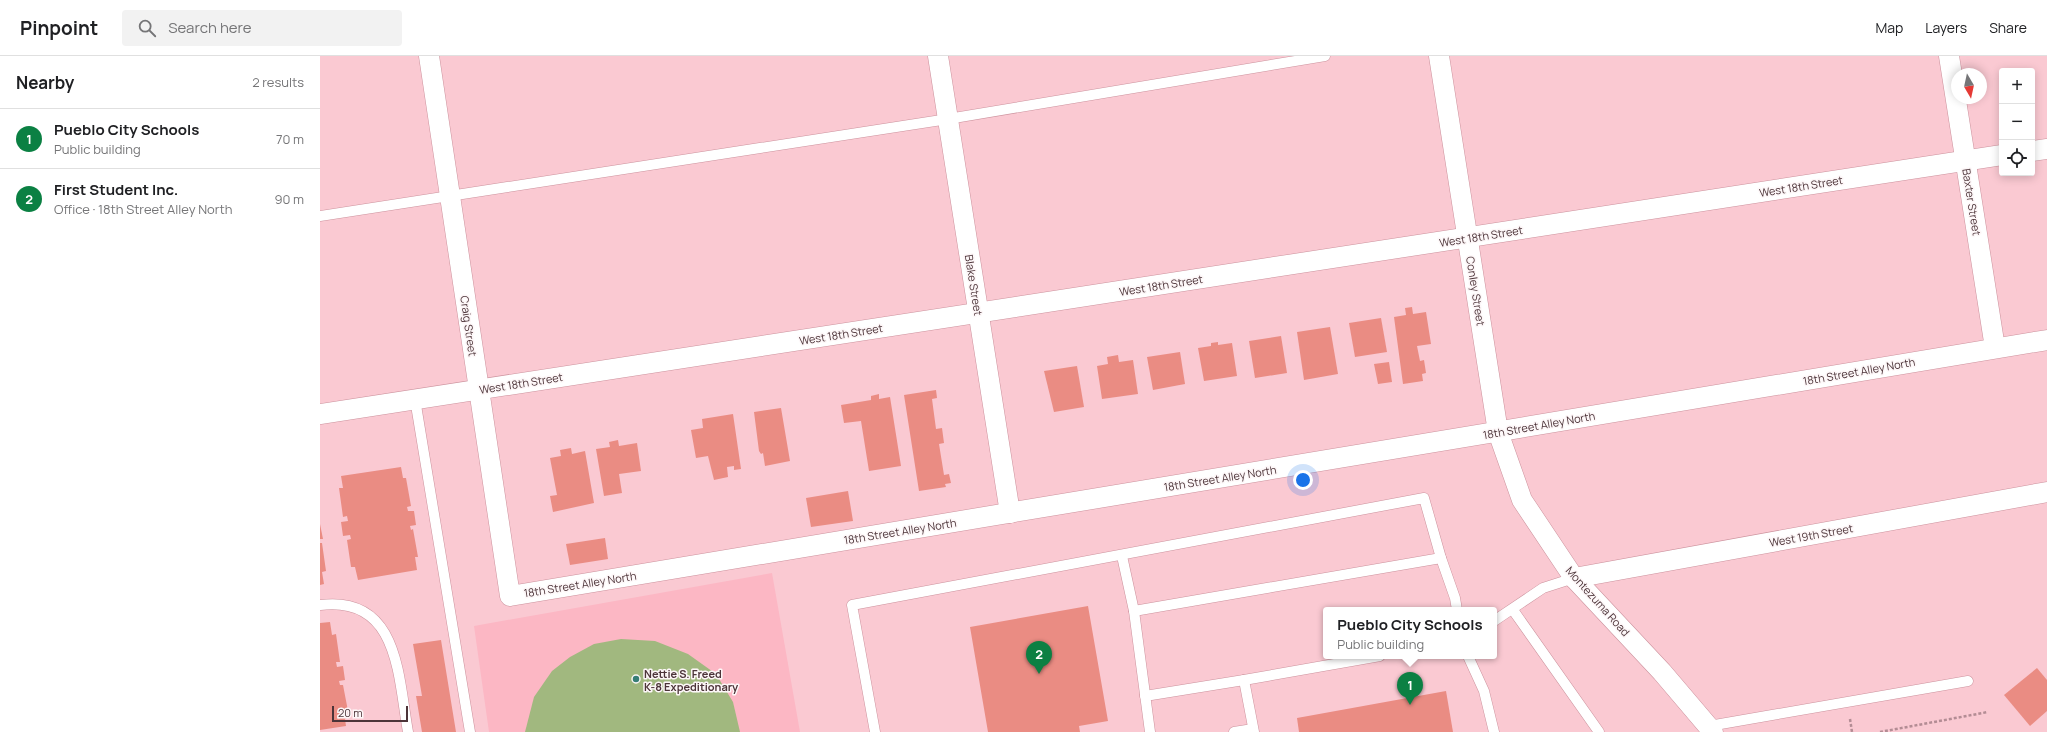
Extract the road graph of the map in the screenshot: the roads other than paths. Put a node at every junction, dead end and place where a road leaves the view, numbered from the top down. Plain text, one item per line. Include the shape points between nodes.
1 (429, 56) edge
2 (938, 56) edge
3 (1325, 56) edge
4 (1439, 56) edge
5 (1949, 56) edge
6 (948, 119) junction
7 (2047, 149) edge
8 (2035, 151) edge
9 (1999, 156) edge
10 (1965, 161) junction
11 (450, 196) junction
12 (320, 216) edge
13 (1467, 238) junction
14 (978, 313) junction
15 (2047, 340) edge
16 (1995, 348) junction
17 (478, 390) junction
18 (415, 399) junction
19 (320, 414) edge
20 (1498, 432) junction
21 (2047, 492) edge
22 (1010, 513) junction
23 (1122, 556) junction
24 (1441, 558) junction
25 (1574, 578) junction
26 (510, 596) joint
27 (320, 605) edge
28 (1456, 607) edge
29 (1513, 610) junction
30 (1134, 611) junction
31 (1497, 619) edge
32 (1363, 659) edge
33 (1469, 659) edge
34 (1244, 680) junction
35 (1968, 681) dead end
36 (1145, 696) junction
37 (1711, 729) edge
38 (1253, 730) edge
39 (408, 732) edge
40 (470, 732) edge
41 (876, 732) edge
42 (1150, 732) edge
43 (1234, 732) edge
44 (1494, 732) edge
45 (1599, 732) edge

1 - 11 street, Craig Street
2 - 6 street, Blake Street
3 - 6 lane
4 - 13 street, Conley Street
5 - 10 street, Baxter Street
6 - 11 lane
6 - 14 street, Blake Street
7 - 8 street
9 - 10 street, West 18th Street
10 - 13 street, West 18th Street
10 - 16 street, Baxter Street
11 - 12 lane
11 - 17 street, Craig Street
13 - 14 street, West 18th Street
13 - 20 street, Conley Street
14 - 17 street, West 18th Street
14 - 22 street, Blake Street
15 - 16 street, 18th Street Alley North
16 - 20 street, 18th Street Alley North
17 - 18 street, West 18th Street
17 - 26 street, Craig Street
18 - 19 street, West 18th Street
18 - 40 lane
20 - 22 street, 18th Street Alley North
20 - 25 street, Montezuma Road via 1522,500
21 - 25 street, West 19th Street
22 - 26 street, 18th Street Alley North
23 - 24 lane via 1424,498
23 - 30 lane
23 - 41 lane via 852,606
24 - 28 lane
24 - 30 lane
25 - 29 lane via 1543,588
25 - 37 street, Montezuma Road via 1662,672
27 - 39 lane via 357,607 378,622 392,647
29 - 31 lane
29 - 45 lane
30 - 36 lane
32 - 34 lane
33 - 44 lane via 1484,691
34 - 36 lane
34 - 38 lane
35 - 37 lane
36 - 42 lane
38 - 43 lane

